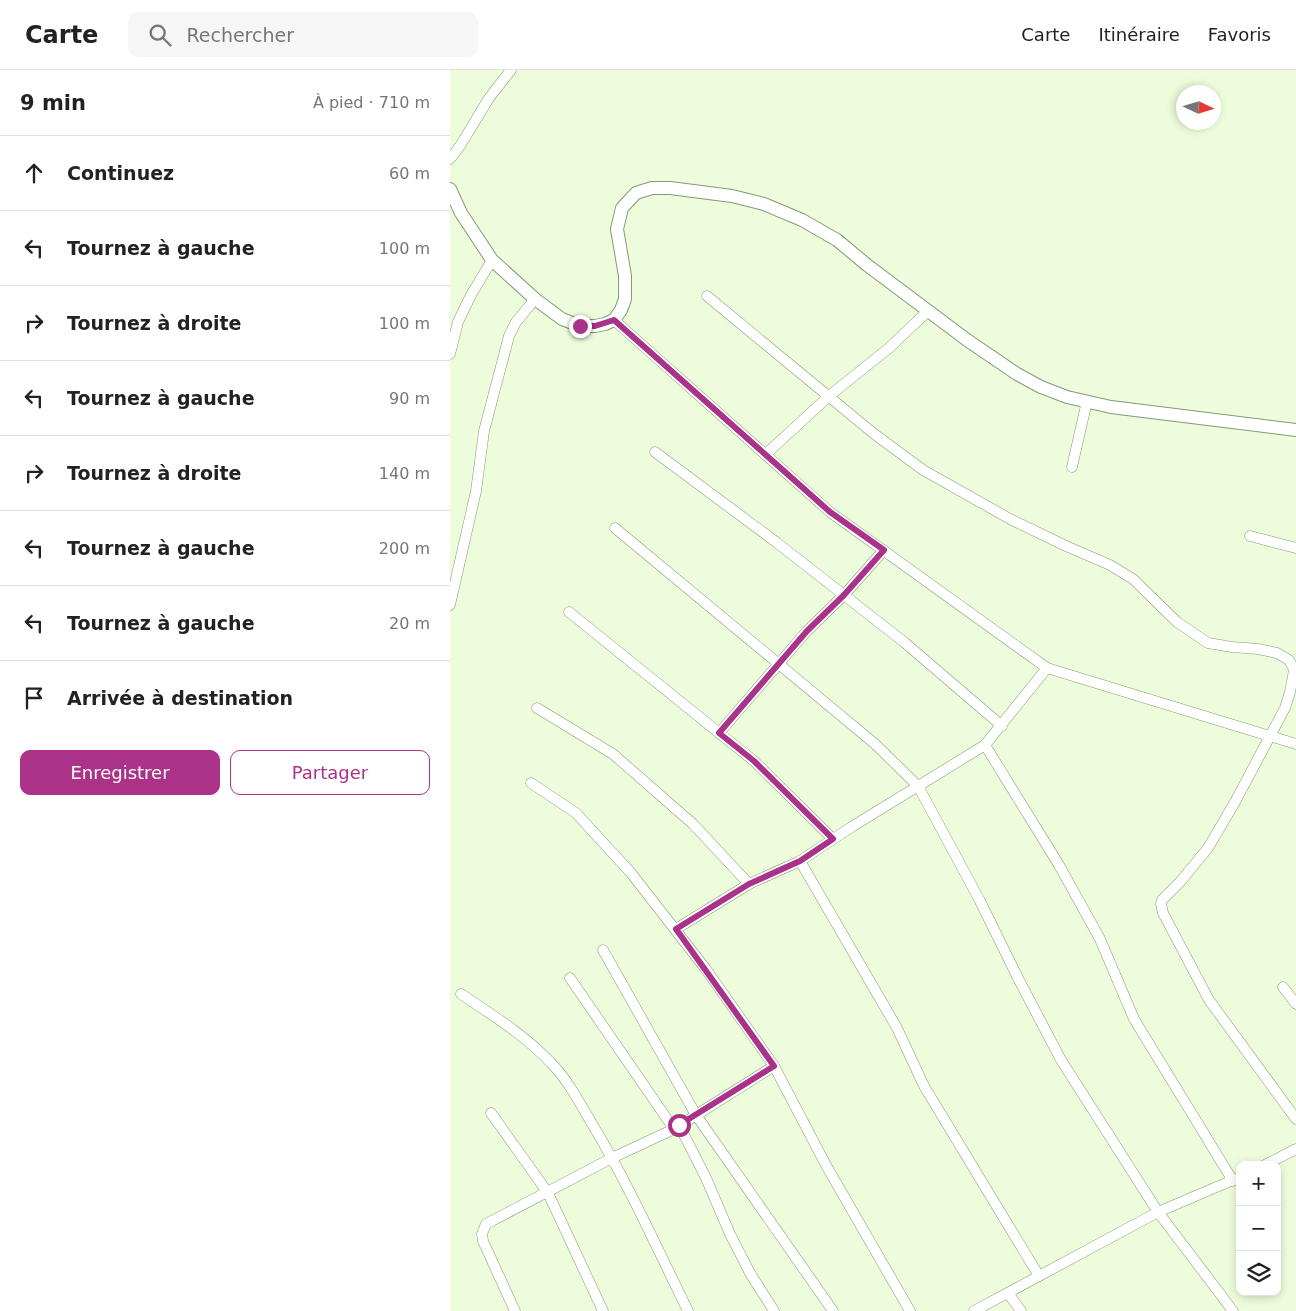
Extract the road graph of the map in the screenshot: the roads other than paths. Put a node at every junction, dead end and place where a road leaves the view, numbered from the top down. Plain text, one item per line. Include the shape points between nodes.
1 (512, 70) edge
2 (450, 159) edge
3 (450, 189) edge
4 (492, 260) junction
5 (707, 296) dead end
6 (535, 299) junction
7 (928, 311) junction
8 (614, 320) junction
9 (450, 354) edge
10 (830, 396) junction
11 (1087, 401) junction
12 (1296, 430) edge
13 (655, 452) dead end
14 (766, 454) junction
15 (1072, 467) dead end
16 (615, 528) dead end
17 (1250, 536) dead end
18 (1296, 548) edge
19 (884, 550) junction
20 (844, 595) junction
21 (450, 605) edge
22 (569, 612) dead end
23 (778, 664) junction
24 (1047, 668) junction
25 (1295, 669) edge
26 (537, 708) dead end
27 (1002, 726) junction
28 (719, 733) junction
29 (1269, 737) junction
30 (1296, 744) edge
31 (985, 745) junction
32 (532, 783) dead end
33 (918, 786) junction
34 (833, 839) junction
35 (800, 861) junction
36 (749, 884) junction
37 (676, 929) junction
38 (603, 950) dead end
39 (570, 978) dead end
40 (1283, 987) dead end
41 (461, 994) dead end
42 (1296, 1004) edge
43 (774, 1066) junction
44 (491, 1113) dead end
45 (696, 1114) junction
46 (1296, 1119) edge
47 (677, 1127) junction
48 (1296, 1149) edge
49 (612, 1158) junction
50 (1273, 1161) edge
51 (1236, 1179) edge
52 (548, 1193) junction
53 (1158, 1212) junction
54 (1039, 1276) junction
55 (1008, 1293) junction
56 (515, 1311) edge
57 (603, 1311) edge
58 (688, 1311) edge
59 (774, 1311) edge
60 (833, 1311) edge
61 (910, 1311) edge
62 (974, 1311) edge
63 (1021, 1311) edge
64 (1233, 1311) edge

1 - 2 street via 489,98
3 - 4 street via 461,213
4 - 6 street
4 - 9 street via 458,322
5 - 10 street
6 - 8 street via 562,319 580,326 595,326
6 - 21 street via 509,336 484,431 476,491
7 - 8 street via 837,240 802,220 764,204 732,196 652,188 636,193 622,208 617,229 625,276 625,299
7 - 10 street
7 - 11 street via 1018,374 1041,387
8 - 14 street
10 - 14 street
10 - 25 street via 923,470 1132,579 1177,622 1208,642 1277,653 1289,660
11 - 12 street via 1111,407
11 - 15 street
13 - 20 street
14 - 19 street via 830,512
16 - 23 street
17 - 18 street
19 - 20 street
19 - 24 street
20 - 23 street
20 - 27 street
22 - 28 street
23 - 28 street
23 - 33 street via 875,744
24 - 27 street
24 - 29 street
25 - 29 street via 1285,708
26 - 36 street via 613,754 693,824
27 - 31 street
28 - 34 street via 754,761
29 - 30 street
29 - 46 street via 1208,848 1161,904 1209,1000
31 - 33 street
31 - 51 street via 1096,931 1134,1019
32 - 37 street via 576,813
33 - 34 street
33 - 53 street via 1061,1060
34 - 35 street
35 - 36 street
35 - 54 street via 897,1028 924,1086
36 - 37 street
37 - 43 street
38 - 45 street
39 - 47 street
40 - 42 street
41 - 49 street via 508,1025 551,1063 568,1084
43 - 45 street
43 - 61 street via 827,1167
44 - 52 street
45 - 47 street
45 - 60 street
47 - 49 street
47 - 59 street via 706,1178 750,1273
48 - 50 street
49 - 52 street
49 - 58 street
51 - 53 street
52 - 56 street via 483,1228 483,1240
52 - 57 street
53 - 54 street
53 - 64 street
54 - 55 street
55 - 62 street
55 - 63 street

